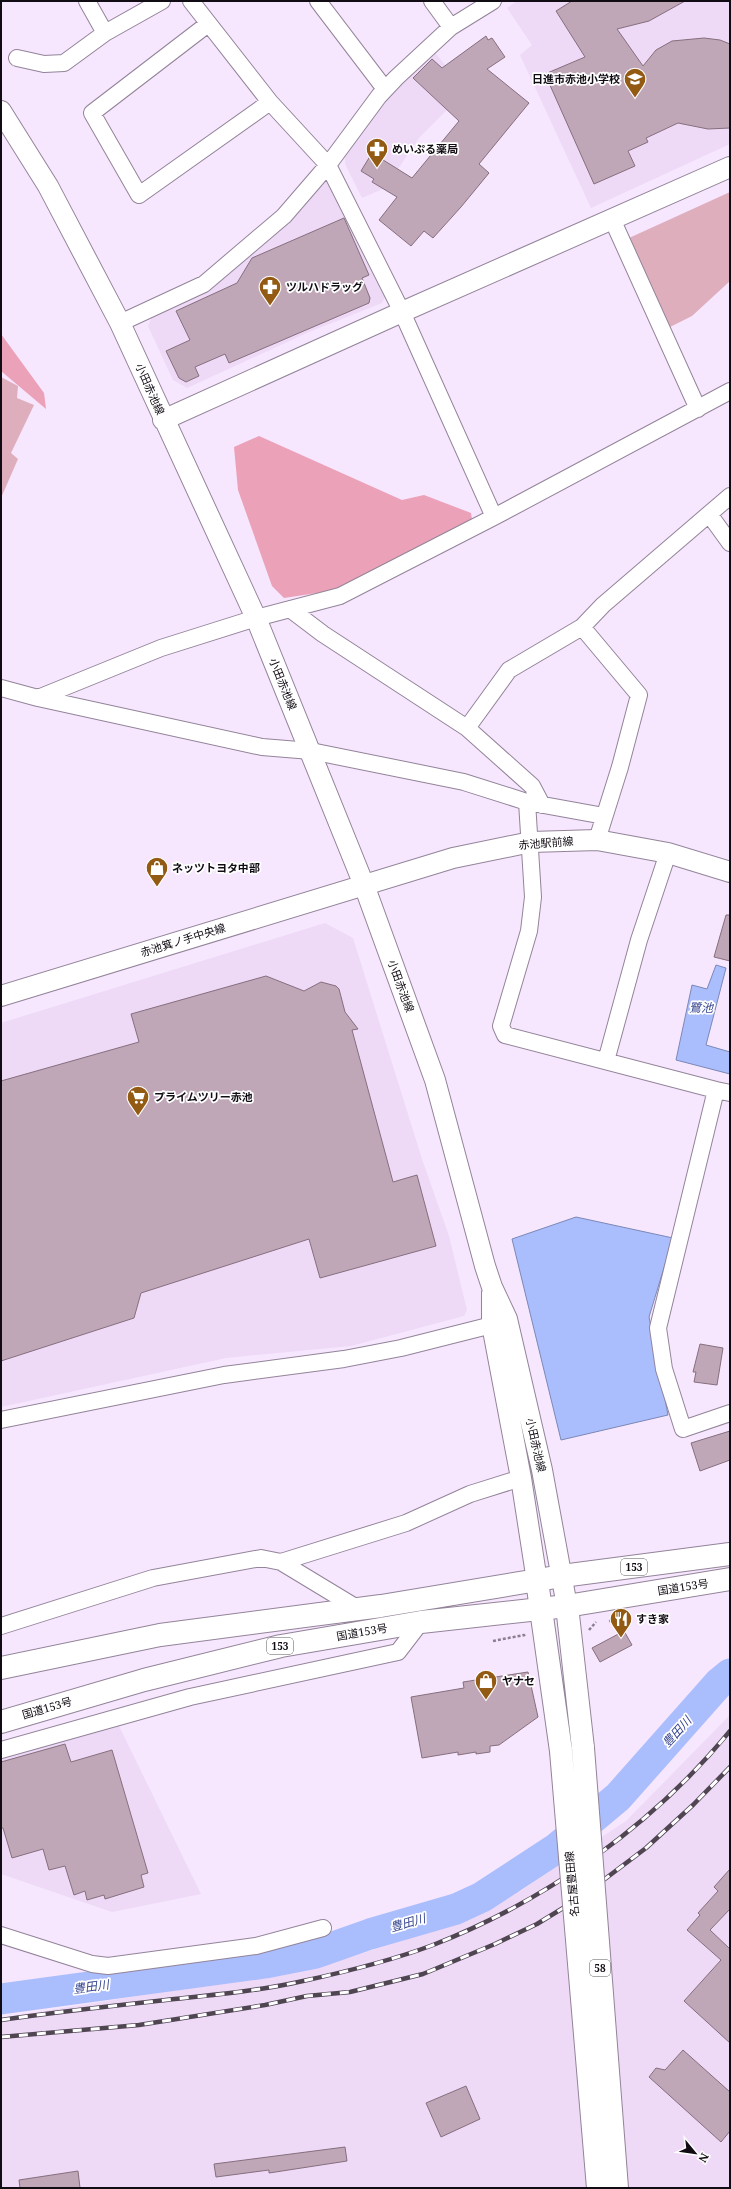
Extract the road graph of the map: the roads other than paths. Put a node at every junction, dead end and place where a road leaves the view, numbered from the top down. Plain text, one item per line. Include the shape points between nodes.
1 (87, 1) edge
2 (162, 1) edge
3 (191, 1) edge
4 (318, 1) edge
5 (432, 1) edge
6 (493, 1) edge
7 (208, 24) junction
8 (451, 27) junction
9 (105, 33) junction
10 (17, 58) dead end
11 (385, 89) junction
12 (270, 102) junction
13 (1, 111) edge
14 (328, 165) junction
15 (730, 167) edge
16 (612, 219) junction
17 (402, 312) junction
18 (120, 323) junction
19 (730, 391) edge
20 (698, 409) junction
21 (163, 420) junction
22 (730, 496) edge
23 (709, 514) junction
24 (494, 517) junction
25 (730, 543) edge
26 (290, 609) junction
27 (256, 618) junction
28 (582, 627) junction
29 (1, 688) edge
30 (38, 698) junction
31 (467, 728) junction
32 (311, 751) junction
33 (534, 803) junction
34 (604, 816) junction
35 (597, 840) junction
36 (530, 842) junction
37 (668, 853) junction
38 (730, 872) edge
39 (364, 885) junction
40 (1, 996) edge
41 (606, 1061) junction
42 (723, 1091) edge
43 (492, 1287) junction
44 (492, 1325) junction
45 (730, 1413) edge
46 (1, 1420) edge
47 (521, 1478) junction
48 (730, 1554) edge
49 (281, 1562) junction
50 (562, 1576) junction
51 (730, 1579) edge
52 (537, 1581) junction
53 (567, 1606) junction
54 (357, 1608) junction
55 (542, 1608) junction
56 (421, 1622) junction
57 (1, 1626) edge
58 (1, 1668) edge
59 (1, 1722) edge
60 (1, 1750) edge
61 (323, 1928) dead end
62 (1, 1935) edge
63 (598, 2188) edge
64 (617, 2188) edge

1 - 9 street
2 - 9 street
3 - 7 street
4 - 11 street
5 - 8 street
6 - 8 street
7 - 12 street
7 - 12 street via 92,112 140,195
8 - 11 street
9 - 10 street via 64,63 44,64
11 - 14 street
12 - 14 street
13 - 18 street, 小田赤池線 via 48,186
14 - 17 street
14 - 18 street via 284,216 204,284
15 - 16 street
16 - 17 street
16 - 20 street
17 - 21 street
17 - 24 street
18 - 21 street, 小田赤池線
19 - 20 street
20 - 24 street
21 - 27 street, 小田赤池線
22 - 23 street
23 - 25 street
23 - 28 street via 603,605
24 - 26 street via 340,596
26 - 27 street
26 - 31 street via 323,634
27 - 30 street via 161,648
27 - 32 street, 小田赤池線
28 - 31 street via 509,670
28 - 34 street via 639,695
29 - 30 street
30 - 32 street via 262,746
31 - 33 street via 532,786
32 - 33 street via 464,782
32 - 39 street, 小田赤池線
33 - 34 street
33 - 36 street
34 - 35 street
35 - 36 street, 赤池駅前線
35 - 37 street, 赤池駅前線
36 - 39 street, 赤池駅前線 via 453,858
36 - 41 street via 533,897 529,931 500,1026 505,1035
37 - 38 street, 赤池駅前線
37 - 41 street via 639,940
39 - 40 street, 赤池箕ノ手中央線
39 - 43 street, 小田赤池線 via 435,1080
41 - 42 street
42 - 45 street via 658,1328 664,1369 683,1429
43 - 44 street, 小田赤池線
43 - 50 street, 小田赤池線 via 507,1319 542,1470
44 - 46 street via 344,1360 224,1375
44 - 47 street, 小田赤池線
47 - 49 street via 470,1494 406,1523
47 - 52 street, 小田赤池線
48 - 50 main road, 国道153号 / 153
49 - 54 street
49 - 57 street via 261,1558 153,1578
50 - 52 main road, 国道153号 / 153
50 - 53 street, 小田赤池線
51 - 53 main road, 国道153号 / 153
52 - 54 main road, 国道153号 / 153
52 - 55 main road, 名古屋豊田線 / 58
53 - 55 main road, 国道153号 / 153
53 - 64 main road, 名古屋豊田線 / 58, bridge via 583,1748
54 - 58 main road, 国道153号 / 153 via 160,1635
55 - 56 main road, 国道153号 / 153
55 - 63 main road, 名古屋豊田線 / 58, bridge via 561,1751
56 - 59 main road, 国道153号 / 153 via 281,1646 144,1680
56 - 60 street via 398,1652 190,1697
61 - 62 street via 256,1946 108,1966 92,1964

